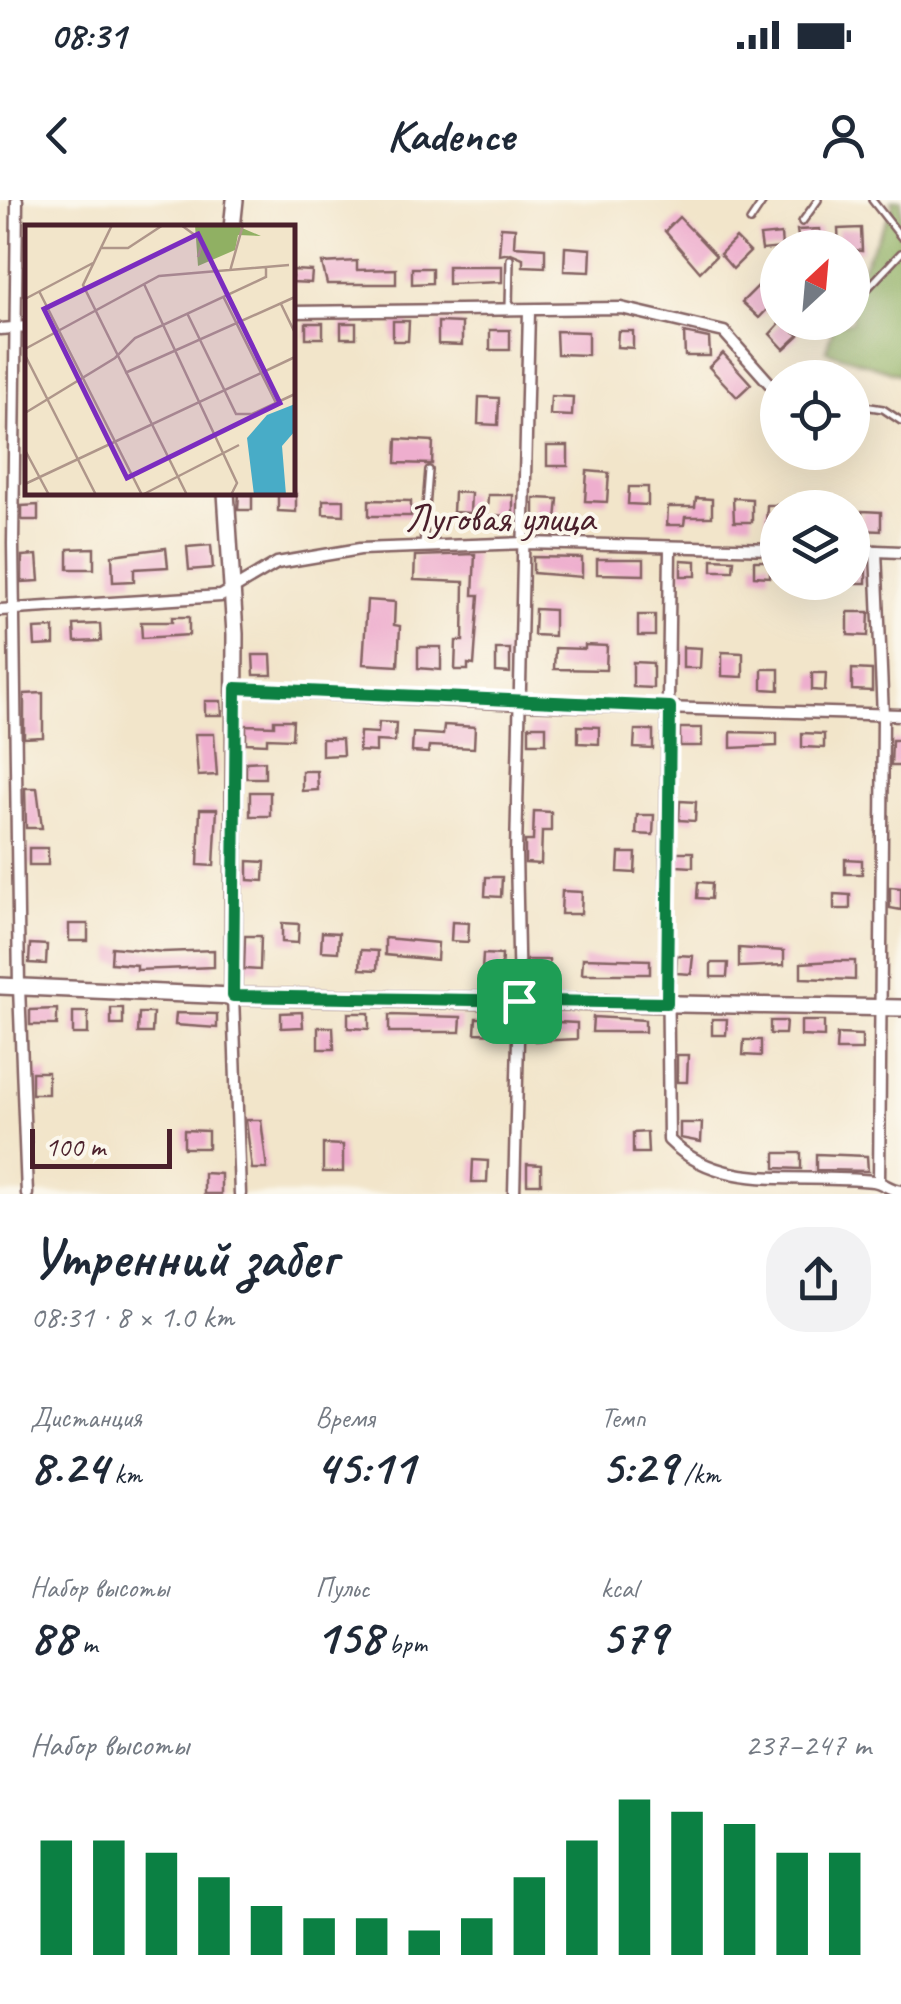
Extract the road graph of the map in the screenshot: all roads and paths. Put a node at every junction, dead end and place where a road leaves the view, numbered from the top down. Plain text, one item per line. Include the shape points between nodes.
1 (17, 200) edge
2 (235, 200) edge
3 (764, 200) edge
4 (818, 200) edge
5 (872, 200) edge
6 (750, 220) dead end
7 (802, 222) dead end
8 (232, 225) edge
9 (901, 237) edge
10 (901, 252) edge
11 (510, 258) dead end
12 (870, 286) edge
13 (509, 311) junction
14 (528, 311) junction
15 (295, 312) edge
16 (23, 327) edge
17 (0, 329) edge
18 (760, 369) edge
19 (870, 407) edge
20 (901, 421) edge
21 (429, 470) dead end
22 (226, 495) edge
23 (526, 543) junction
24 (424, 546) junction
25 (670, 548) junction
26 (760, 549) edge
27 (870, 550) edge
28 (876, 550) junction
29 (901, 552) edge
30 (232, 591) junction
31 (17, 608) junction
32 (0, 610) edge
33 (236, 688) junction
34 (522, 704) junction
35 (670, 707) junction
36 (901, 715) edge
37 (884, 716) junction
38 (0, 986) edge
39 (19, 987) junction
40 (233, 996) junction
41 (519, 1001) junction
42 (667, 1003) junction
43 (880, 1008) junction
44 (901, 1008) edge
45 (879, 1182) junction
46 (901, 1191) edge
47 (28, 1194) edge
48 (240, 1194) edge
49 (514, 1194) edge

1 - 16 street
2 - 8 street
3 - 6 lane
4 - 7 lane
5 - 9 lane
10 - 12 lane
11 - 13 lane
13 - 14 street
13 - 15 street
14 - 18 street via 621,308 724,332
14 - 23 street
16 - 17 street
16 - 31 street via 13,544
19 - 20 lane
21 - 24 lane
22 - 30 street
23 - 24 street, Луговая улица
23 - 25 street, Луговая улица
23 - 34 street
24 - 30 street, Луговая улица via 295,559
25 - 26 street, Луговая улица
25 - 35 street
27 - 28 street
28 - 29 street
28 - 37 street
30 - 31 street
30 - 33 street
31 - 32 street
31 - 39 street
33 - 34 street
33 - 40 street
34 - 35 street
34 - 41 street
35 - 37 street
35 - 42 street
36 - 37 street
37 - 43 street
38 - 39 street
39 - 40 street
39 - 47 street
40 - 41 street
40 - 48 street
41 - 42 street
41 - 49 street
42 - 43 street
42 - 45 street via 669,1140 684,1159 705,1173 743,1180
43 - 44 street
43 - 45 street
45 - 46 street

